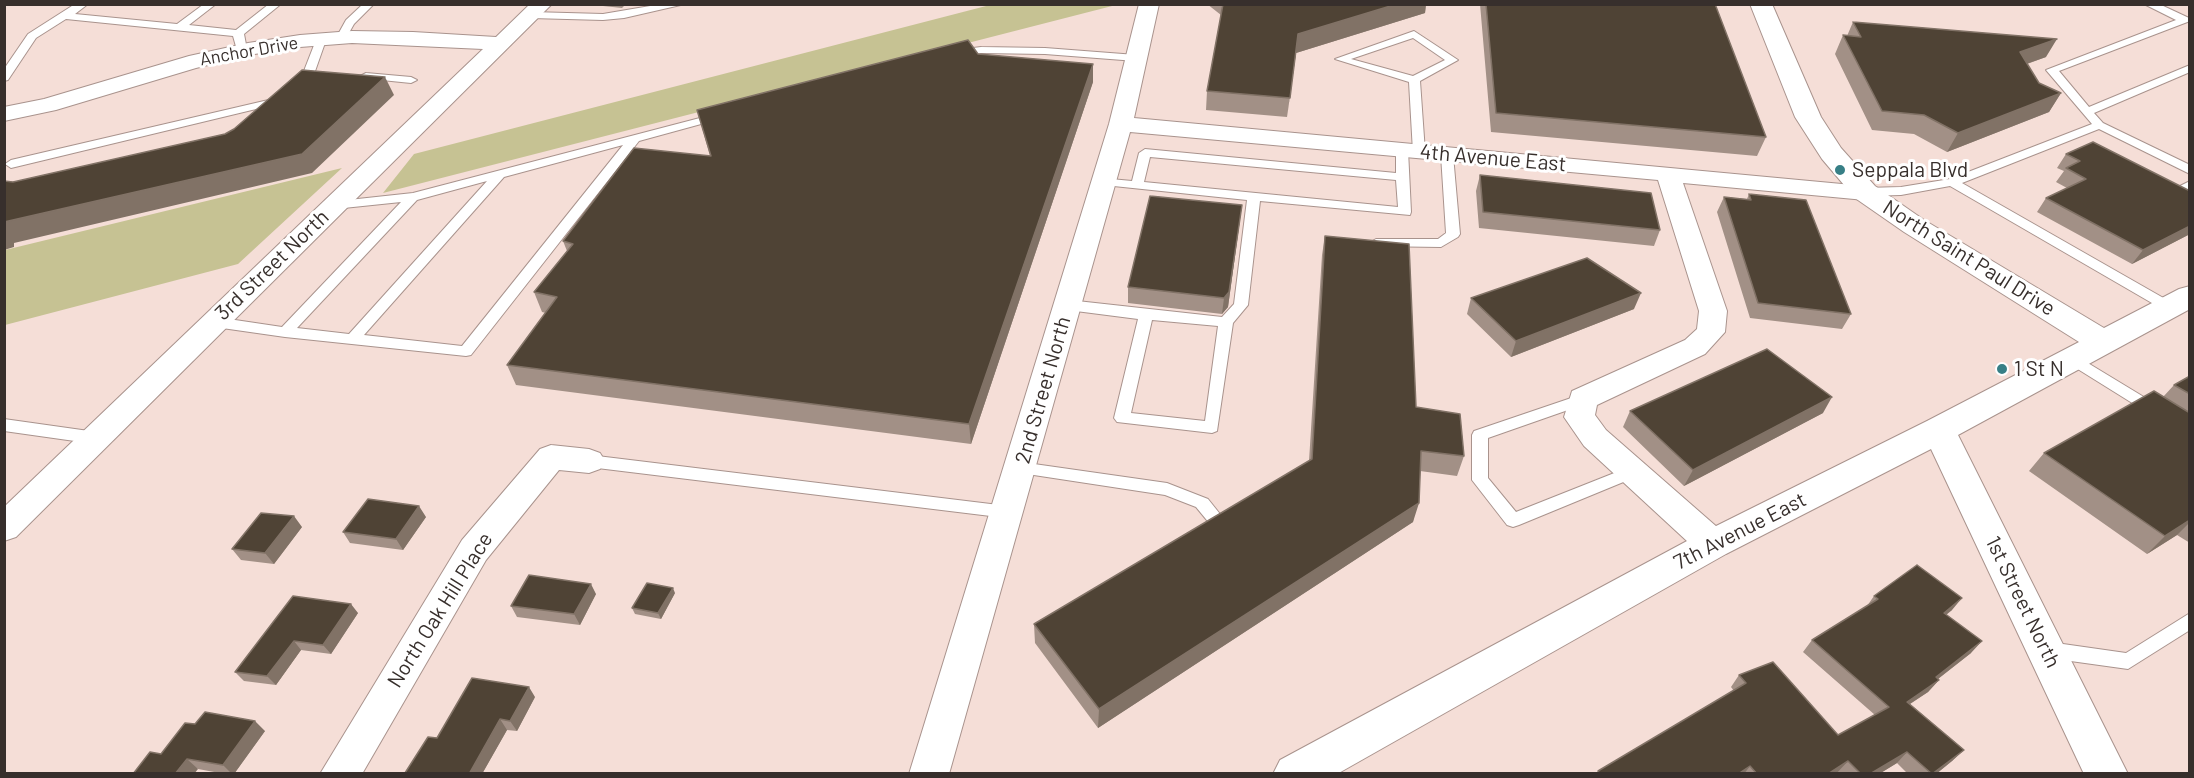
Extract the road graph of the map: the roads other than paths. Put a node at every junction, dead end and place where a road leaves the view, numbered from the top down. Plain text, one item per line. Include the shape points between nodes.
1 (84, 4) edge
2 (211, 4) edge
3 (369, 4) edge
4 (680, 4) edge
5 (1149, 4) edge
6 (1761, 4) edge
7 (2149, 4) edge
8 (274, 5) edge
9 (656, 7) edge
10 (537, 10) edge
11 (105, 11) dead end
12 (125, 12) dead end
13 (146, 14) dead end
14 (65, 16) junction
15 (167, 16) dead end
16 (92, 19) junction
17 (113, 21) junction
18 (2187, 21) edge
19 (133, 22) junction
20 (155, 25) junction
21 (179, 27) junction
22 (331, 39) junction
23 (240, 42) junction
24 (501, 44) junction
25 (948, 55) edge
26 (1136, 58) junction
27 (2190, 68) edge
28 (354, 75) edge
29 (4, 78) edge
30 (411, 80) dead end
31 (1414, 80) junction
32 (272, 104) junction
33 (2087, 112) junction
34 (4, 114) edge
35 (728, 114) edge
36 (258, 120) edge
37 (1121, 124) junction
38 (2099, 125) junction
39 (635, 138) junction
40 (1411, 151) junction
41 (1447, 155) junction
42 (8, 161) edge
43 (2190, 170) edge
44 (500, 174) junction
45 (1668, 174) junction
46 (6, 177) dead end
47 (1402, 177) junction
48 (1104, 181) junction
49 (1952, 182) junction
50 (2190, 184) edge
51 (1137, 185) junction
52 (1865, 192) junction
53 (2172, 193) edge
54 (1254, 196) junction
55 (412, 197) junction
56 (334, 205) junction
57 (1364, 249) edge
58 (2180, 302) edge
59 (1068, 305) junction
60 (1146, 315) junction
61 (215, 322) junction
62 (1226, 322) junction
63 (285, 332) junction
64 (352, 339) junction
65 (2089, 351) junction
66 (1583, 399) junction
67 (4, 425) edge
68 (1939, 430) junction
69 (2190, 433) edge
70 (96, 438) junction
71 (589, 461) joint
72 (1020, 468) junction
73 (1632, 472) junction
74 (1007, 512) junction
75 (1216, 519) edge
76 (4, 528) edge
77 (1713, 544) junction
78 (2190, 620) edge
79 (2046, 650) junction
80 (340, 774) edge
81 (929, 774) edge
82 (1295, 774) edge
83 (2106, 774) edge

1 - 14 lane
2 - 21 lane
3 - 22 lane
4 - 9 lane
5 - 26 street, 2nd Street North
6 - 52 street, North Saint Paul Drive via 1808,117 1831,153
7 - 18 lane
8 - 23 lane
9 - 10 lane via 603,17
10 - 24 street, 3rd Street North
11 - 16 lane
12 - 17 lane
13 - 19 lane
14 - 16 lane
14 - 29 lane via 32,36
15 - 20 lane
16 - 17 lane
17 - 19 lane
18 - 33 lane via 2052,70
19 - 20 lane
20 - 21 lane
21 - 23 lane
22 - 23 street, Anchor Drive
22 - 24 street, Anchor Drive via 413,38
22 - 32 lane via 315,71 292,93
23 - 34 street, Anchor Drive via 189,63 48,105
24 - 56 street, 3rd Street North
25 - 26 lane via 1013,50
26 - 37 street, 2nd Street North
27 - 33 lane
28 - 30 lane
31 - 31 lane via 1453,60 1414,34 1340,59
31 - 40 lane
32 - 36 lane
32 - 42 lane
33 - 38 lane
35 - 39 lane
37 - 40 street, 4th Avenue East
37 - 48 street, 2nd Street North
38 - 43 lane
38 - 49 lane
39 - 44 lane
39 - 64 lane via 466,351
40 - 41 street, 4th Avenue East
40 - 47 lane
41 - 45 street, 4th Avenue East
41 - 57 lane via 1453,234 1441,243 1373,243
42 - 46 lane via 11,170
44 - 55 lane
44 - 64 lane
45 - 52 street, 4th Avenue East
45 - 66 street via 1713,311 1711,332 1695,347
47 - 51 lane via 1145,153
47 - 54 lane via 1405,212
48 - 51 lane
48 - 59 street, 2nd Street North
49 - 52 lane via 1901,191
49 - 58 lane
50 - 53 lane
51 - 54 lane
52 - 65 street, North Saint Paul Drive
54 - 62 lane via 1241,305
55 - 56 lane
55 - 63 lane
56 - 61 street, 3rd Street North
58 - 65 street, 7th Avenue East
59 - 60 lane
59 - 72 street, 2nd Street North
60 - 62 lane
60 - 62 lane via 1122,418 1212,427
61 - 63 lane
61 - 70 street, 3rd Street North
63 - 64 lane
65 - 68 street, 7th Avenue East
65 - 69 lane
66 - 73 street via 1579,417 1595,438
66 - 73 lane via 1480,435 1480,480 1513,520
67 - 70 lane
68 - 77 street, 7th Avenue East
68 - 79 street, 1st Street North
70 - 76 street, 3rd Street North
71 - 74 lane
71 - 80 street, North Oak Hill Place via 551,458 474,550
72 - 74 street, 2nd Street North
72 - 75 lane via 1167,489 1202,503
73 - 77 street
74 - 81 street, 2nd Street North
77 - 82 street, 7th Avenue East
78 - 79 lane via 2128,661
79 - 83 street, 1st Street North

